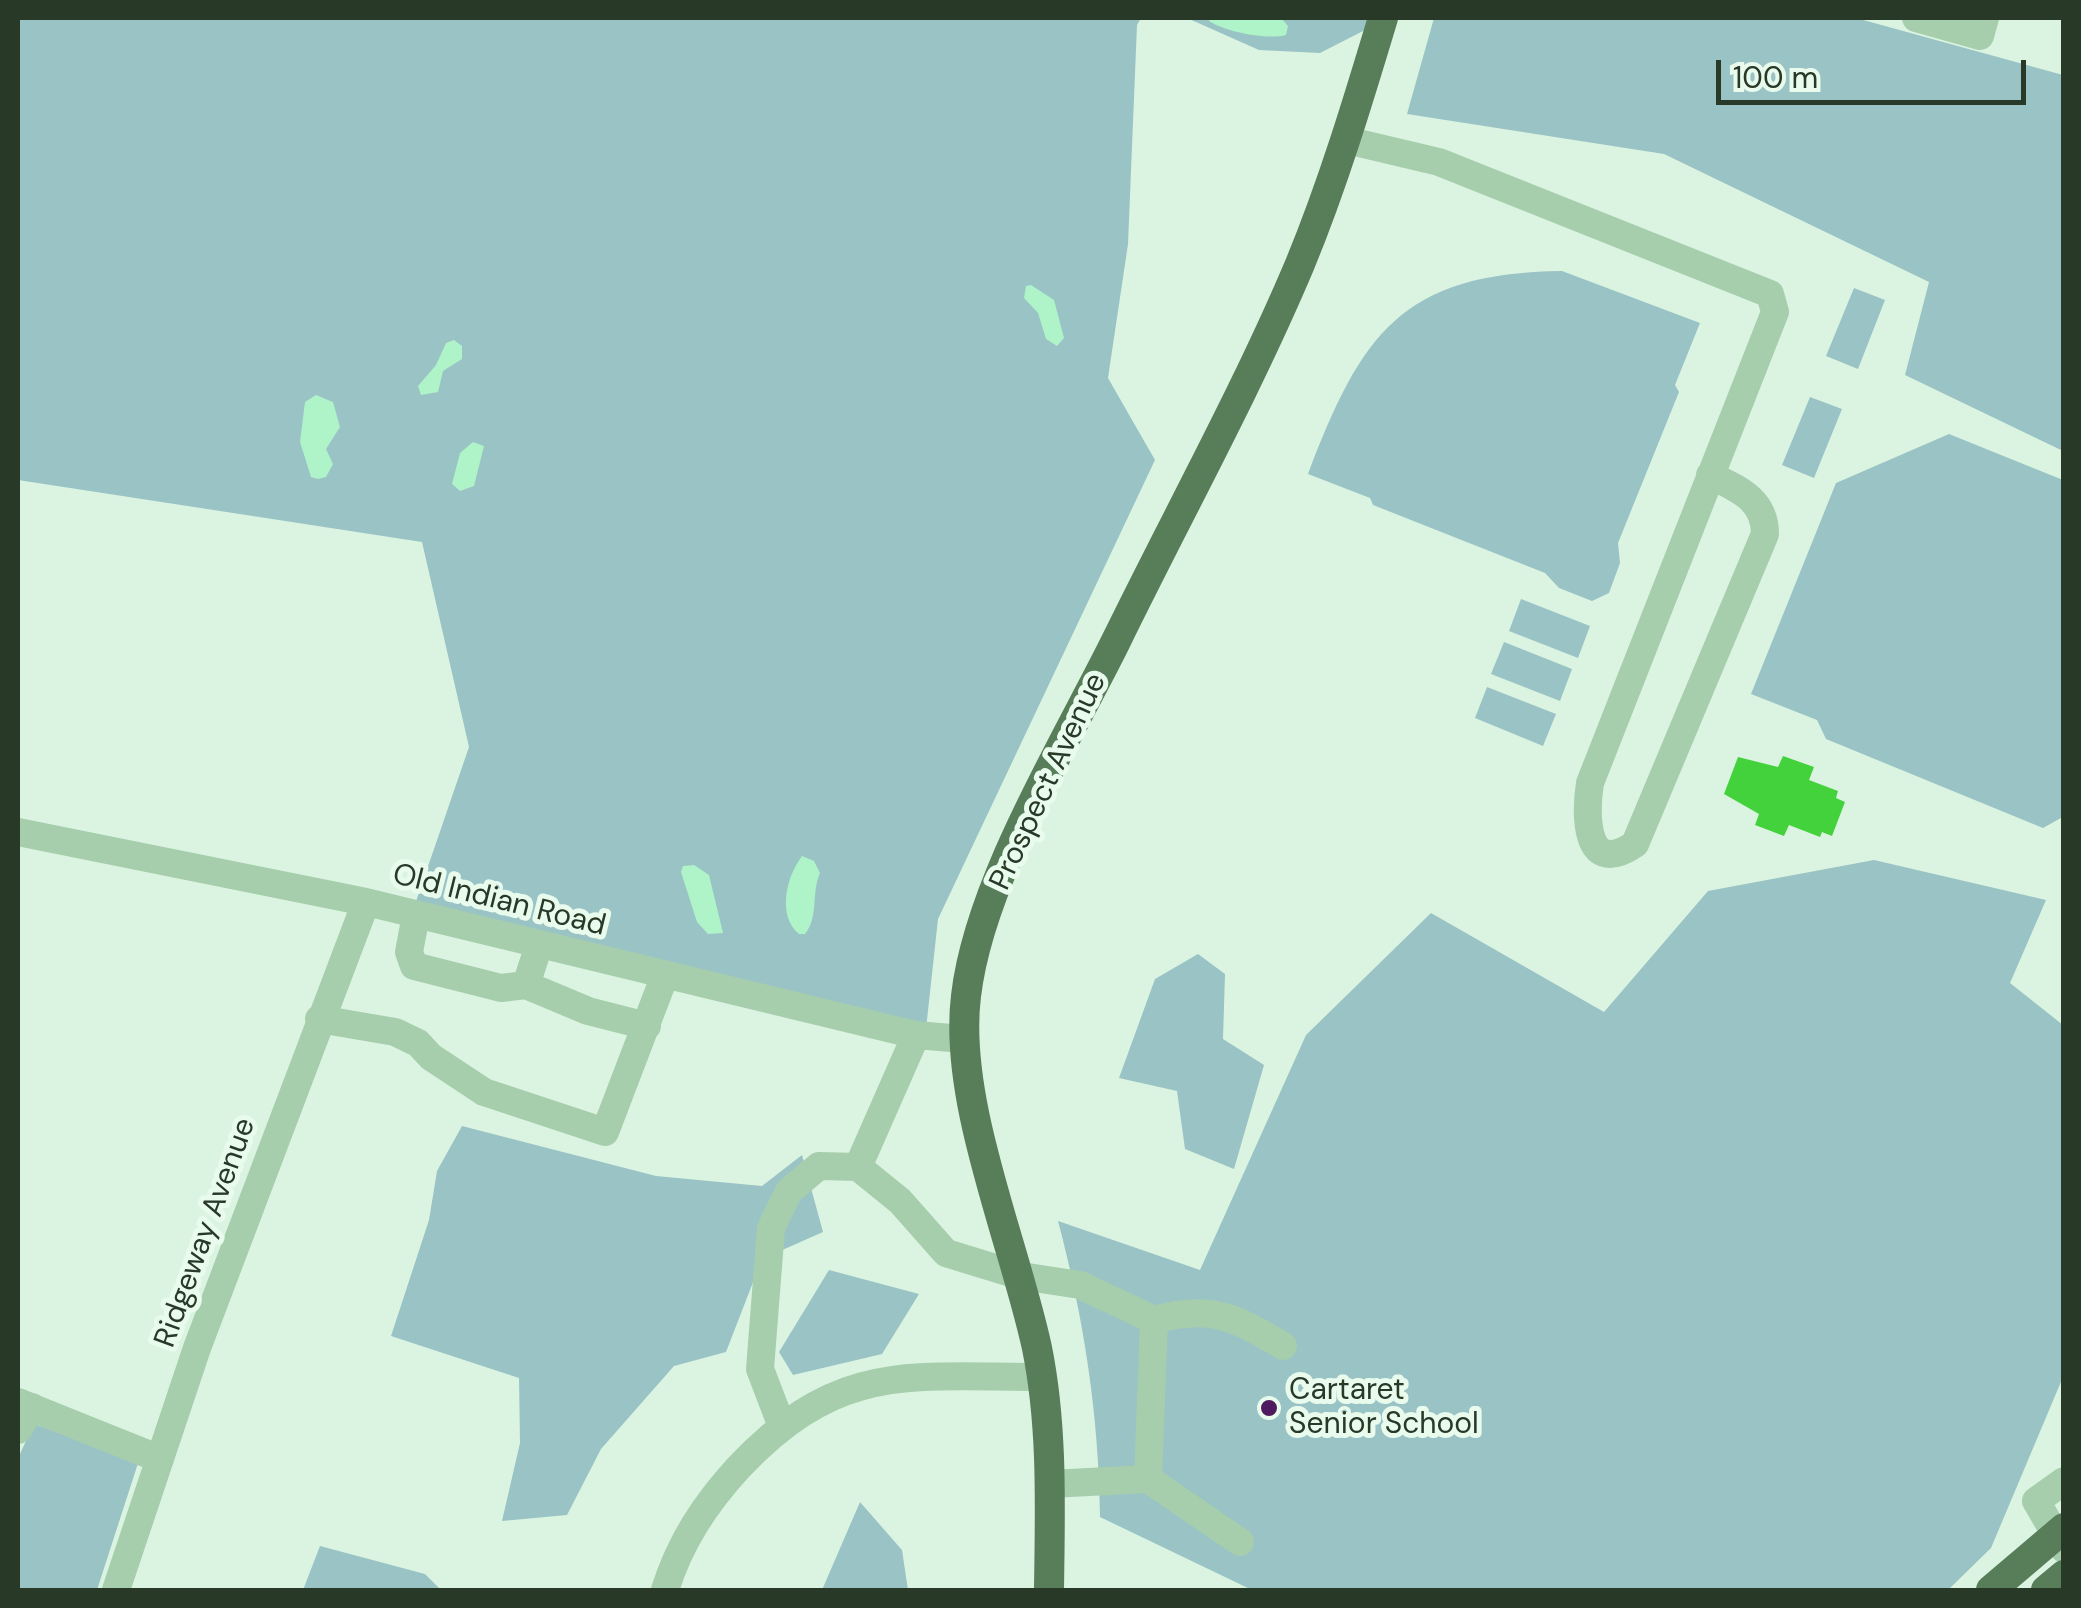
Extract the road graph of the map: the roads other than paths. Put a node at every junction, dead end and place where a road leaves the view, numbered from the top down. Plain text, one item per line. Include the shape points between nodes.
1 (1383, 18) edge
2 (1917, 18) edge
3 (1985, 18) edge
4 (1346, 140) junction
5 (1710, 475) junction
6 (18, 832) edge
7 (366, 902) junction
8 (416, 915) junction
9 (538, 944) junction
10 (665, 974) junction
11 (526, 984) junction
12 (320, 1020) junction
13 (647, 1026) junction
14 (916, 1035) junction
15 (964, 1039) junction
16 (858, 1167) junction
17 (1021, 1276) junction
18 (1154, 1320) junction
19 (1283, 1346) dead end
20 (1041, 1377) junction
21 (22, 1413) edge
22 (781, 1424) junction
23 (160, 1459) junction
24 (1148, 1478) junction
25 (2064, 1481) edge
26 (1050, 1484) junction
27 (2060, 1537) edge
28 (1240, 1542) dead end
29 (2064, 1575) edge
30 (116, 1590) edge
31 (664, 1590) edge
32 (1049, 1590) edge
33 (1991, 1590) edge
34 (2046, 1590) edge

1 - 4 main road, Prospect Avenue
2 - 3 street via 1980,36
4 - 5 street via 1439,162 1770,294 1775,312
4 - 15 main road, Prospect Avenue via 1298,268 1001,879 968,982
5 - 5 street via 1590,783 1591,843 1610,852 1629,849 1644,824 1765,534 1759,504
6 - 7 street, Old Indian Road
7 - 8 street, Old Indian Road
7 - 12 street, Ridgeway Avenue
8 - 9 street, Old Indian Road
8 - 11 street via 409,952 414,966 500,988
9 - 10 street, Old Indian Road
9 - 11 street
10 - 13 street
10 - 14 street, Old Indian Road
11 - 13 street via 588,1011
12 - 13 street via 395,1032 484,1092 605,1132
12 - 23 street, Ridgeway Avenue
14 - 15 street, Old Indian Road
14 - 16 street
15 - 17 main road, Prospect Avenue via 979,1128
16 - 17 street via 946,1253
16 - 22 street via 819,1166 789,1191 771,1228 760,1369
17 - 18 street via 1080,1285
17 - 20 main road, Prospect Avenue
18 - 19 street via 1187,1310 1208,1312 1245,1323
18 - 24 street
20 - 22 street via 867,1383
20 - 26 main road, Prospect Avenue
21 - 23 street
22 - 31 street via 702,1510
23 - 30 street, Ridgeway Avenue
24 - 26 street
24 - 28 street
25 - 27 street via 2036,1501
26 - 32 main road, Prospect Avenue
27 - 33 main road
29 - 34 main road

